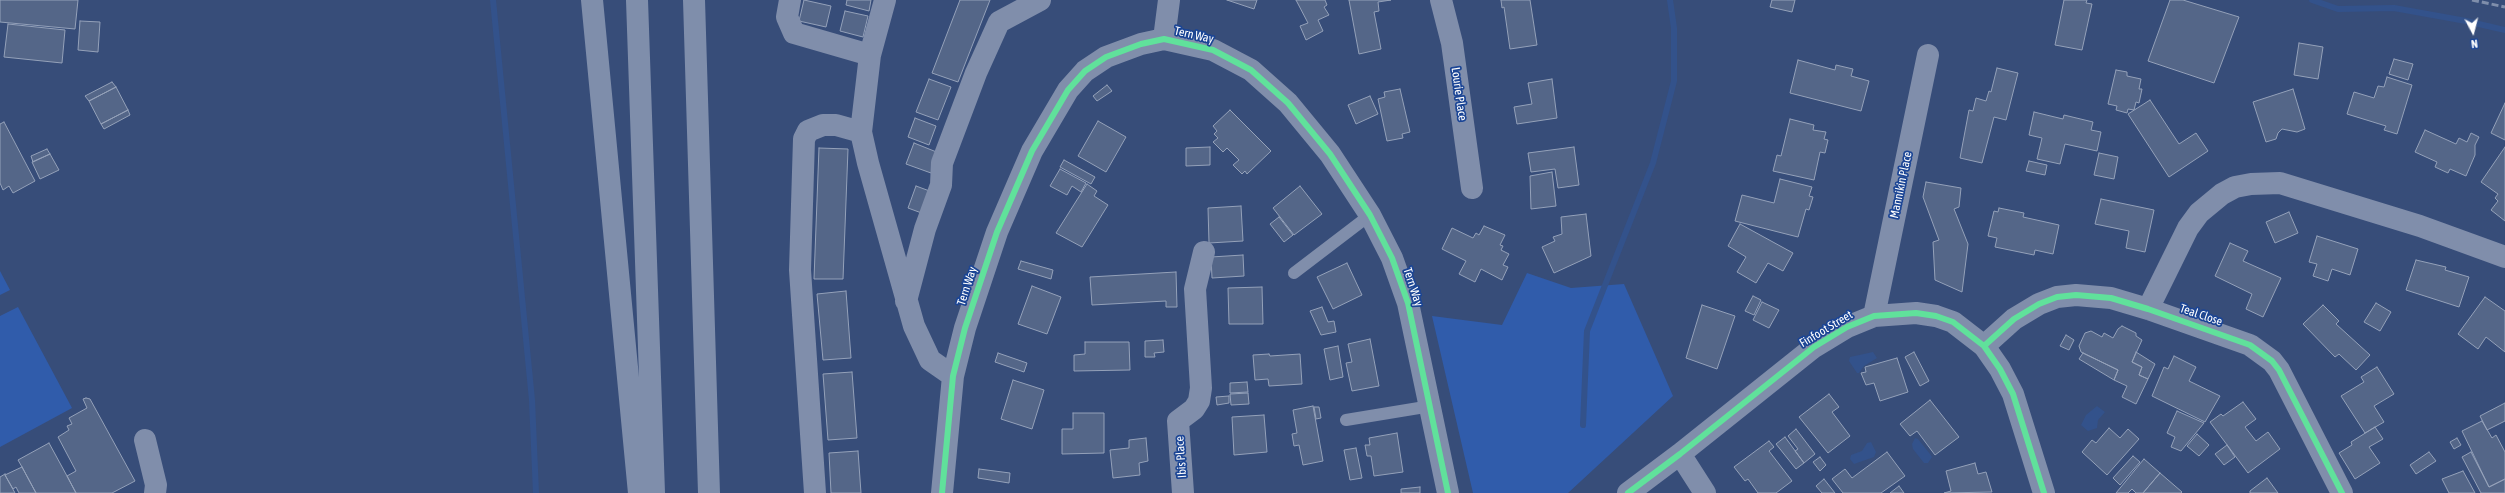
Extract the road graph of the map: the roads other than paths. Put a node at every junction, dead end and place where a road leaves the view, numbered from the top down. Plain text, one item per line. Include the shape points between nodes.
1 (592, 0) edge
2 (637, 0) edge
3 (694, 0) edge
4 (790, 0) edge
5 (885, 0) edge
6 (1007, 0) edge
7 (1040, 0) edge
8 (1169, 0) edge
9 (1441, 0) edge
10 (999, 22) junction
11 (1164, 39) junction
12 (870, 55) junction
13 (1928, 55) dead end
14 (861, 132) junction
15 (1472, 188) dead end
16 (1370, 215) junction
17 (1204, 252) dead end
18 (2505, 256) edge
19 (1294, 273) dead end
20 (906, 302) junction
21 (2148, 309) junction
22 (1874, 316) junction
23 (1984, 346) junction
24 (953, 376) junction
25 (1431, 406) junction
26 (1346, 420) dead end
27 (145, 440) dead end
28 (1680, 454) junction
29 (155, 493) edge
30 (640, 493) edge
31 (654, 493) edge
32 (709, 493) edge
33 (815, 493) edge
34 (942, 493) edge
35 (1183, 493) edge
36 (1448, 493) edge
37 (1628, 493) edge
38 (1705, 493) edge
39 (2044, 493) edge
40 (2342, 493) edge

1 - 30 highway
2 - 31 highway
3 - 32 highway
4 - 12 street via 787,17 790,29 794,33
5 - 12 street
6 - 10 street
7 - 10 street
8 - 11 street
9 - 15 street, Lourie Place via 1452,43
10 - 20 street via 961,110 942,163 941,186 925,229
11 - 16 street, Tern Way via 1213,50 1251,70 1288,103 1330,154
11 - 24 street, Tern Way via 1141,44 1106,57 1085,71 1051,114 997,232 965,328
12 - 14 street
13 - 22 street, Mannikin Place
14 - 20 street
14 - 33 street via 836,125 823,125 808,131 804,139 800,270
16 - 19 lane
16 - 25 street, Tern Way via 1392,258 1408,303
17 - 35 street, Ibis Place via 1195,289 1201,388 1199,401 1194,409 1178,421
18 - 21 street via 2420,226 2280,183 2251,184 2235,187 2222,194 2199,213 2188,228
20 - 24 street via 930,360
21 - 23 street, Teal Close via 2093,295 2057,297 2014,319
21 - 40 street, Teal Close via 2250,345 2272,361
22 - 23 street, Finfoot Street via 1916,313 1936,316 1953,322
22 - 28 street, Finfoot Street via 1814,346
23 - 39 street, Finfoot Street via 2013,394
24 - 34 street, Tern Way
25 - 26 lane
25 - 36 street, Tern Way
27 - 29 street via 156,485
28 - 37 street, Finfoot Street
28 - 38 street

